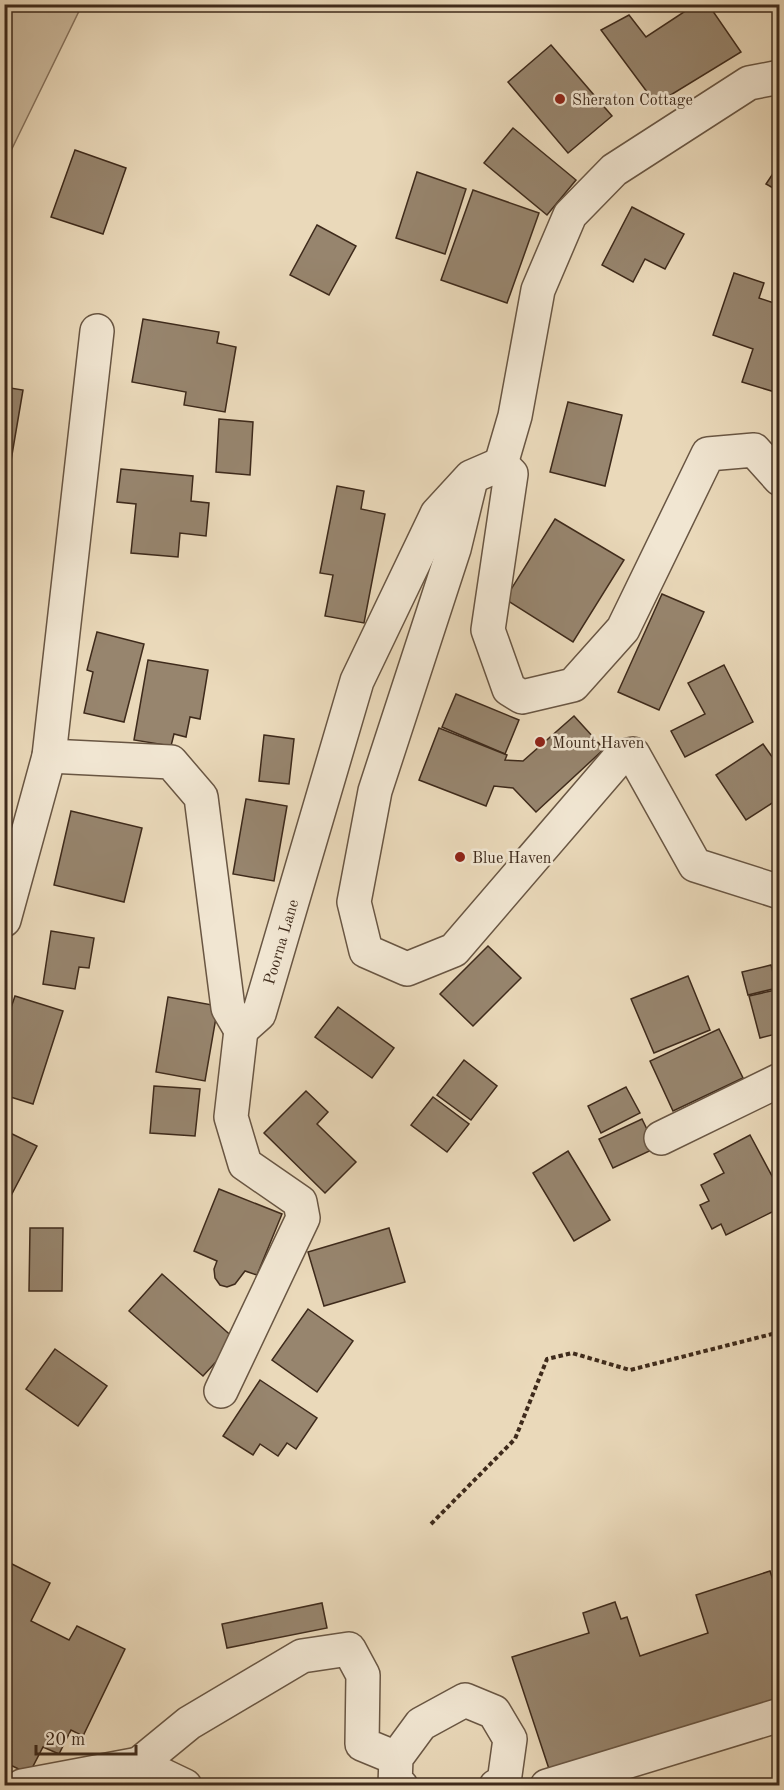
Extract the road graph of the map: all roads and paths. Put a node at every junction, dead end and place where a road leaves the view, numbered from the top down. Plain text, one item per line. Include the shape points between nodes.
1 (780, 77) edge
2 (97, 332) dead end
3 (501, 464) junction
4 (471, 477) junction
5 (780, 479) edge
6 (49, 756) junction
7 (780, 892) edge
8 (4, 920) edge
9 (241, 1030) junction
10 (780, 1080) edge
11 (661, 1138) dead end
12 (780, 1332) edge
13 (221, 1391) dead end
14 (431, 1524) dead end
15 (780, 1715) edge
16 (139, 1764) junction
17 (398, 1772) edge
18 (22, 1785) edge
19 (185, 1785) edge
20 (496, 1785) edge
21 (547, 1785) edge

1 - 3 street via 749,83 614,170 570,215 538,290 515,416
2 - 6 street
3 - 4 street
3 - 5 street via 511,474 488,630 509,689 522,697 573,685 623,629 708,454 754,450
4 - 7 street via 454,549 375,791 354,902 366,951 407,969 454,950 620,757 633,754 696,865
4 - 9 street, Poorna Lane via 437,514 357,681 259,1014
6 - 8 street
6 - 9 street via 171,762 201,798 228,1008
9 - 13 street via 231,1117 245,1164 300,1202 303,1218
10 - 11 street
12 - 14 path via 630,1370 572,1353 547,1359 515,1439
15 - 21 street
16 - 17 street via 189,1723 302,1656 349,1649 363,1675 362,1744
16 - 18 street
16 - 19 street
17 - 20 street via 421,1724 465,1700 494,1712 510,1739 504,1782

